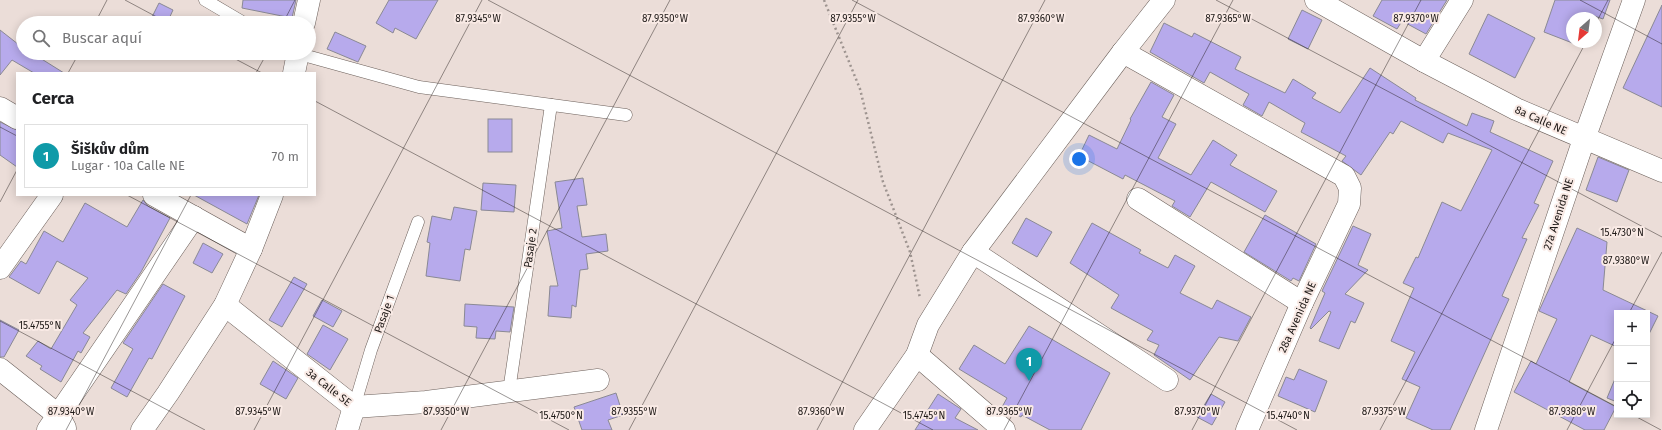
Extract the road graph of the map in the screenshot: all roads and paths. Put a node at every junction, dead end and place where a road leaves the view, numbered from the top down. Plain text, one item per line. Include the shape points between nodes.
1 (205, 0) edge
2 (309, 0) edge
3 (824, 0) edge
4 (1164, 0) edge
5 (1316, 0) edge
6 (1462, 0) edge
7 (1634, 0) edge
8 (232, 16) edge
9 (306, 16) edge
10 (1122, 52) junction
11 (305, 60) edge
12 (1424, 61) junction
13 (551, 105) junction
14 (0, 108) edge
15 (626, 115) dead end
16 (16, 117) edge
17 (1584, 138) junction
18 (1662, 171) edge
19 (51, 196) edge
20 (156, 196) edge
21 (272, 196) edge
22 (1138, 199) dead end
23 (194, 217) junction
24 (418, 222) dead end
25 (251, 249) junction
26 (973, 252) junction
27 (0, 268) edge
28 (1302, 303) junction
29 (225, 305) junction
30 (928, 325) junction
31 (918, 355) junction
32 (0, 369) edge
33 (598, 380) dead end
34 (1167, 380) dead end
35 (509, 391) junction
36 (354, 407) junction
37 (57, 425) edge
38 (142, 430) edge
39 (347, 430) edge
40 (865, 430) edge
41 (1004, 430) edge
42 (1247, 430) edge
43 (1486, 430) edge

1 - 8 lane
2 - 9 street
3 - 30 path via 860,89 883,182 910,252
4 - 10 street
5 - 12 street, 8a Calle NE
6 - 12 street
7 - 17 street, 27a Avenida NE
10 - 26 street via 1053,148
10 - 28 street, 28a Avenida NE via 1344,176 1350,188 1349,204
11 - 13 lane via 419,87
12 - 17 street, 8a Calle NE via 1516,109
13 - 15 lane
13 - 35 lane, Pasaje 2
14 - 16 street
17 - 18 street, 8a Calle NE
17 - 43 street, 27a Avenida NE
19 - 27 street
20 - 23 street
21 - 25 street
22 - 28 street
23 - 25 street
23 - 37 street
24 - 36 lane, Pasaje 1 via 371,350
25 - 29 street
26 - 30 street
26 - 34 street
28 - 42 street, 28a Avenida NE
29 - 36 street, 3a Calle SE
29 - 38 street
30 - 31 street
31 - 40 street
31 - 41 street
32 - 37 street
33 - 35 street, 3a Calle SE
35 - 36 street, 3a Calle SE via 426,402
36 - 39 street

